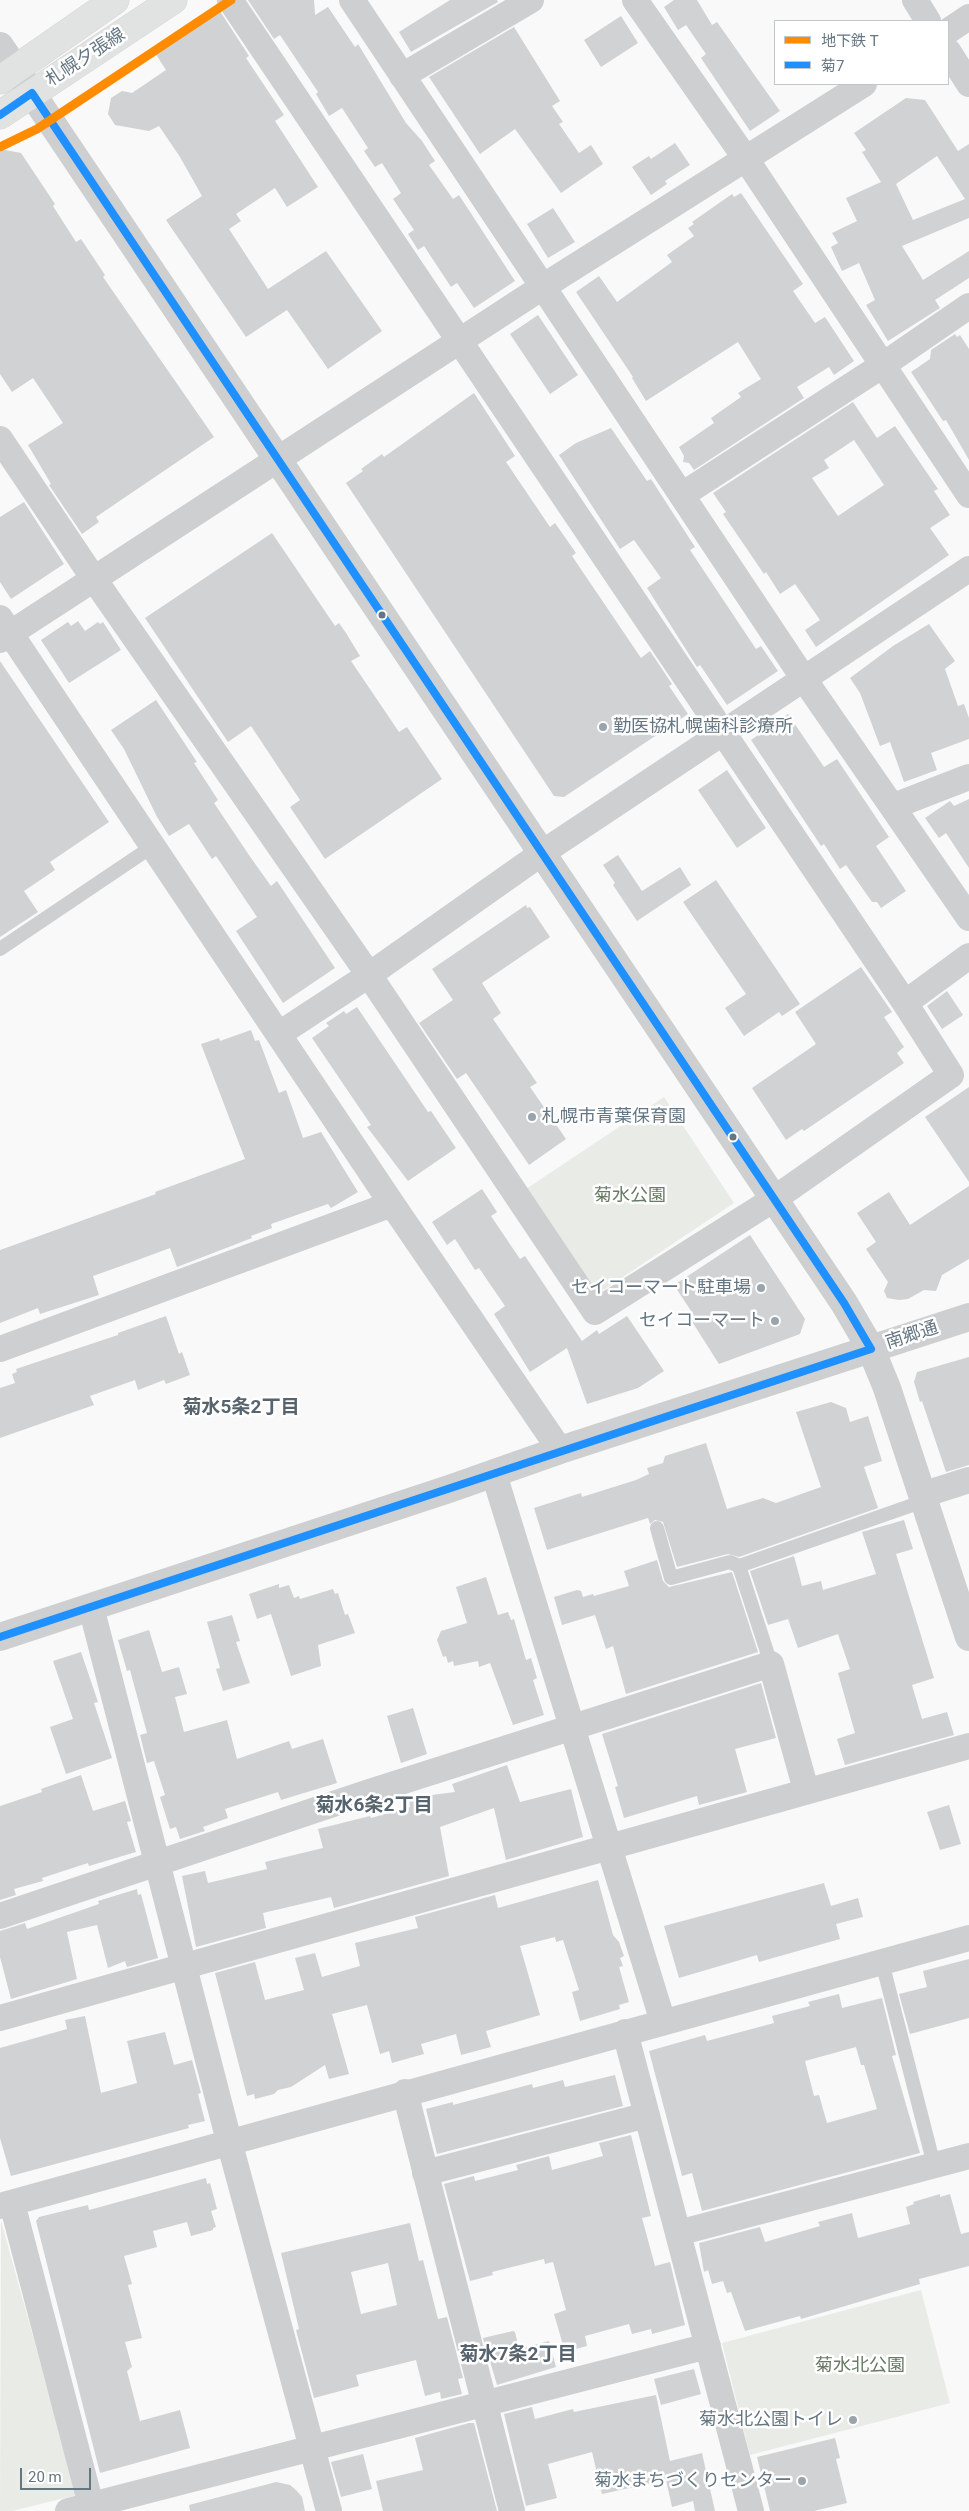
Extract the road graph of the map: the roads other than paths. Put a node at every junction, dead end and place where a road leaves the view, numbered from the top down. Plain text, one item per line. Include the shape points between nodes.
1 (115, 0) edge
2 (173, 0) edge
3 (230, 0) edge
4 (531, 0) edge
5 (634, 0) edge
6 (915, 0) edge
7 (355, 1) edge
8 (969, 17) edge
9 (927, 20) edge
10 (949, 30) edge
11 (0, 46) edge
12 (949, 53) edge
13 (8, 74) edge
14 (402, 76) junction
15 (969, 84) edge
16 (862, 85) edge
17 (32, 94) junction
18 (0, 115) edge
19 (746, 159) junction
20 (544, 286) junction
21 (969, 306) edge
22 (459, 340) junction
23 (883, 365) junction
24 (0, 439) edge
25 (276, 459) junction
26 (682, 495) junction
27 (969, 495) edge
28 (969, 568) edge
29 (94, 579) junction
30 (4, 630) edge
31 (804, 679) junction
32 (722, 734) junction
33 (969, 777) edge
34 (894, 806) junction
35 (153, 846) junction
36 (542, 853) junction
37 (969, 918) edge
38 (0, 949) edge
39 (969, 956) edge
40 (369, 975) junction
41 (905, 1003) junction
42 (279, 1034) junction
43 (774, 1199) junction
44 (392, 1204) junction
45 (969, 1317) edge
46 (0, 1349) edge
47 (871, 1349) junction
48 (560, 1450) junction
49 (494, 1474) junction
50 (969, 1480) edge
51 (923, 1498) junction
52 (657, 1528) dead end
53 (739, 1566) junction
54 (91, 1607) junction
55 (969, 1637) edge
56 (0, 1638) edge
57 (770, 1664) junction
58 (573, 1726) junction
59 (969, 1746) edge
60 (806, 1790) junction
61 (610, 1847) junction
62 (157, 1864) junction
63 (0, 1916) edge
64 (969, 1938) edge
65 (882, 1962) junction
66 (185, 1965) junction
67 (0, 2018) edge
68 (663, 2022) junction
69 (625, 2032) junction
70 (405, 2092) junction
71 (647, 2115) junction
72 (229, 2141) junction
73 (969, 2156) edge
74 (934, 2165) junction
75 (425, 2173) junction
76 (6, 2205) edge
77 (678, 2233) junction
78 (708, 2346) junction
79 (485, 2404) junction
80 (314, 2449) junction
81 (80, 2508) edge
82 (329, 2511) edge
83 (512, 2511) edge
84 (751, 2511) edge

1 - 13 main road, 札幌夕張線
2 - 17 main road, 札幌夕張線
3 - 22 street
4 - 14 street
5 - 19 street
6 - 9 street
7 - 14 street
8 - 10 street
11 - 13 street
12 - 15 street
13 - 17 street
14 - 20 street
16 - 19 street
17 - 18 main road, 札幌夕張線
17 - 25 street
19 - 20 street
19 - 23 street
20 - 22 street
20 - 26 street
21 - 23 street
22 - 25 street
22 - 32 street
23 - 26 street
23 - 27 street
24 - 29 street
25 - 29 street
25 - 36 street
26 - 31 street
28 - 31 street
29 - 30 street
29 - 40 street
30 - 35 street
31 - 32 street
31 - 34 street
32 - 36 street
32 - 41 street
33 - 34 street
34 - 37 street
35 - 38 lane
35 - 42 street
36 - 40 street
36 - 43 street
39 - 41 street
40 - 42 street
40 - 43 street via 595,1312
41 - 43 street via 951,1075
42 - 44 street
43 - 47 street
44 - 46 street
44 - 48 street
45 - 47 street, 南郷通
47 - 48 street, 南郷通
47 - 51 street
48 - 49 street, 南郷通
49 - 54 street, 南郷通
49 - 58 street
50 - 51 street
51 - 53 lane
51 - 55 street
52 - 53 lane via 672,1578 730,1562
53 - 57 lane
54 - 56 street, 南郷通
54 - 62 street
57 - 58 street
57 - 60 street
58 - 61 street
58 - 62 street
59 - 60 street
60 - 61 street
61 - 66 street
61 - 68 street
62 - 63 street
62 - 66 street
64 - 65 street
65 - 68 street
65 - 74 lane
66 - 67 street
66 - 72 street
68 - 69 street
69 - 70 street
69 - 71 street
70 - 72 street
70 - 75 street
71 - 75 street
71 - 77 street
72 - 76 street
72 - 80 street
73 - 74 street
74 - 77 street
75 - 79 street
76 - 81 street
77 - 78 street
78 - 79 street
78 - 84 street
79 - 80 street
79 - 83 street
80 - 81 street
80 - 82 street

